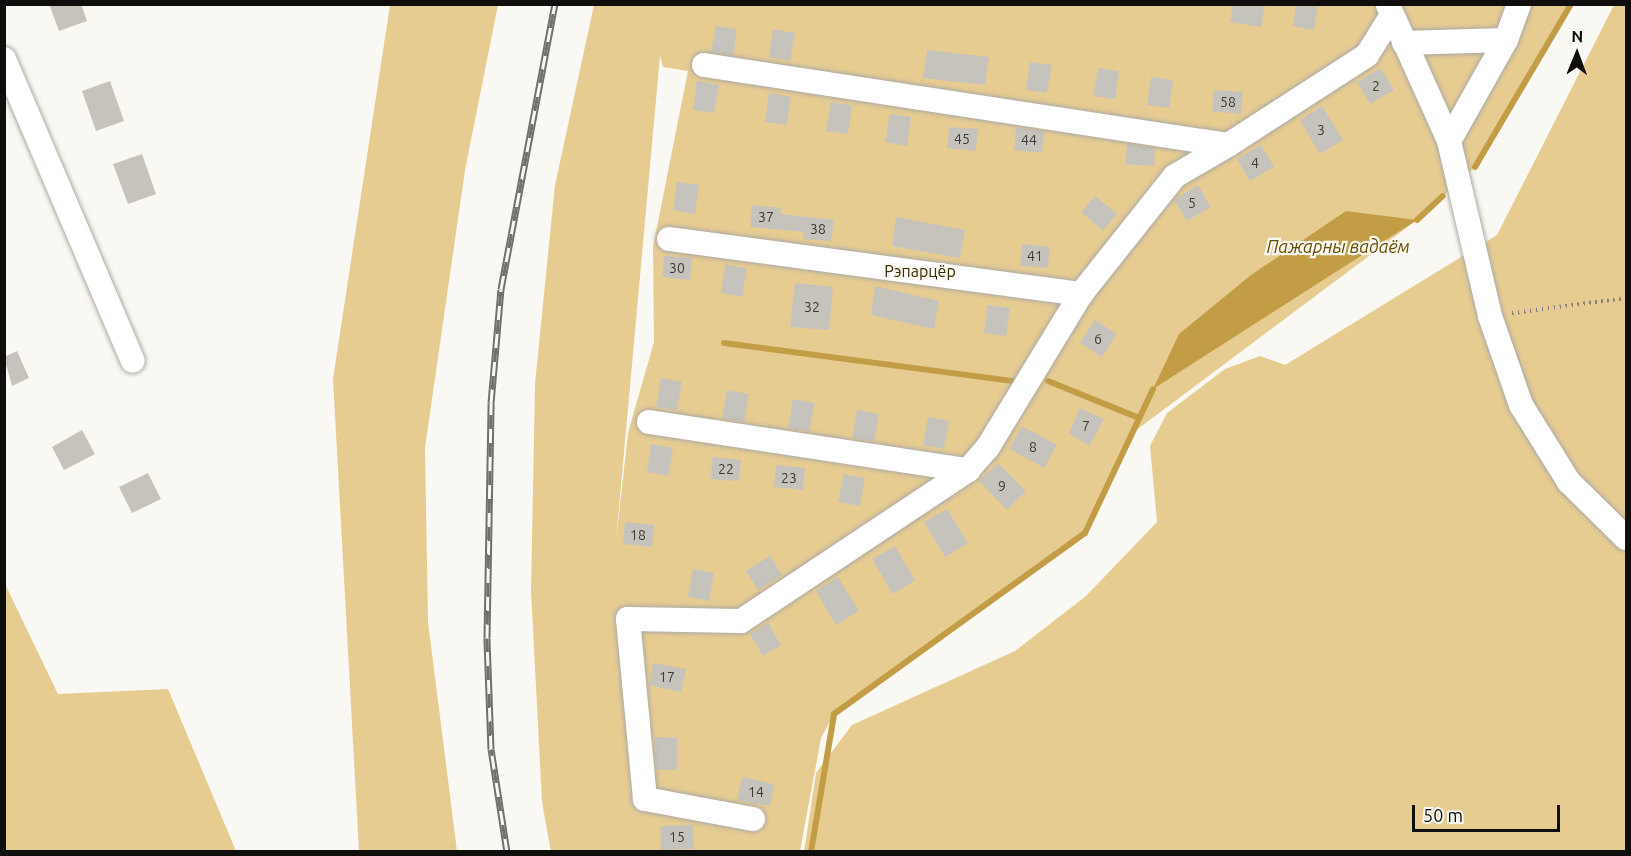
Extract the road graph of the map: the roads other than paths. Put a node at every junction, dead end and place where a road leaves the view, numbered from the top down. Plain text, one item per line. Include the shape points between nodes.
1 (1519, 4) edge
2 (1390, 10) edge
3 (1506, 40) junction
4 (1404, 43) junction
5 (4, 59) edge
6 (704, 65) dead end
7 (1449, 141) junction
8 (1228, 145) junction
9 (669, 239) dead end
10 (1081, 294) junction
11 (133, 362) dead end
12 (649, 422) dead end
13 (968, 470) junction
14 (1626, 538) edge
15 (753, 819) dead end

1 - 3 street
2 - 4 street
2 - 8 street via 1367,55
3 - 4 street
3 - 7 street
4 - 7 street
5 - 11 street
6 - 8 street
7 - 14 street via 1490,316 1521,405 1569,482
8 - 10 street via 1175,176 1143,210
9 - 10 street
10 - 13 street via 988,447
12 - 13 street
13 - 15 street via 741,621 628,619 645,800

